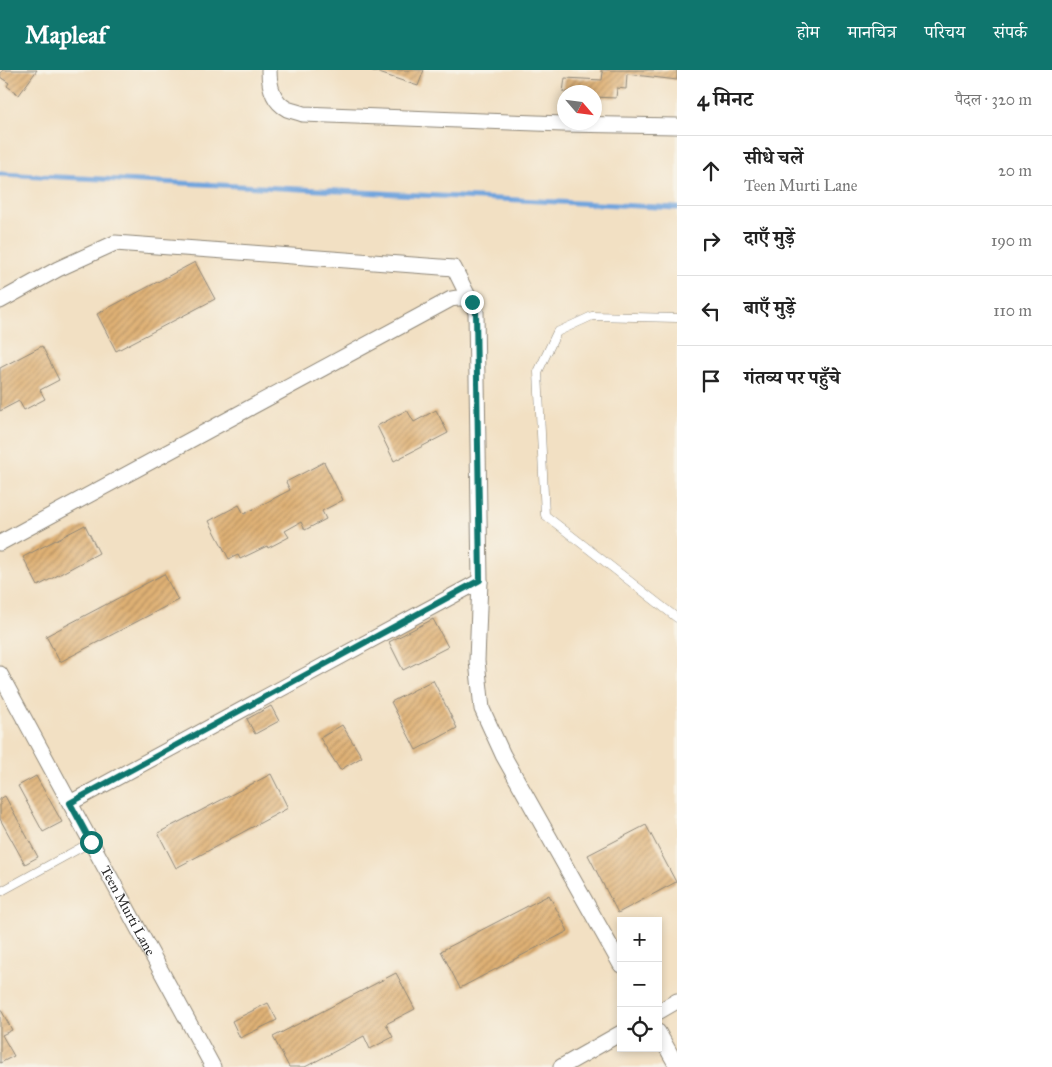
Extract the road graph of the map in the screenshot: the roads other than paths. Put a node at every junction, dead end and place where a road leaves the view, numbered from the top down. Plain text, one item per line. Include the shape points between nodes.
1 (269, 70) edge
2 (677, 126) edge
3 (0, 301) edge
4 (472, 302) junction
5 (677, 318) edge
6 (0, 543) edge
7 (480, 580) junction
8 (677, 618) edge
9 (0, 674) edge
10 (70, 803) junction
11 (91, 842) junction
12 (0, 892) edge
13 (619, 962) edge
14 (677, 1001) edge
15 (662, 1010) edge
16 (617, 1035) edge
17 (662, 1039) edge
18 (677, 1066) edge
19 (213, 1067) edge
20 (562, 1067) edge

1 - 2 street via 274,97 286,108 303,114
3 - 4 street via 115,243 454,268
4 - 6 street via 461,297 451,299
4 - 7 street via 476,312
5 - 8 lane via 592,316 557,332 538,372 545,515
7 - 10 street
7 - 13 street via 477,661 482,709 503,755
9 - 10 street, Teen Murti Lane
10 - 11 street, Teen Murti Lane
11 - 12 lane
11 - 19 street, Teen Murti Lane
14 - 15 street
16 - 20 street
17 - 18 street

